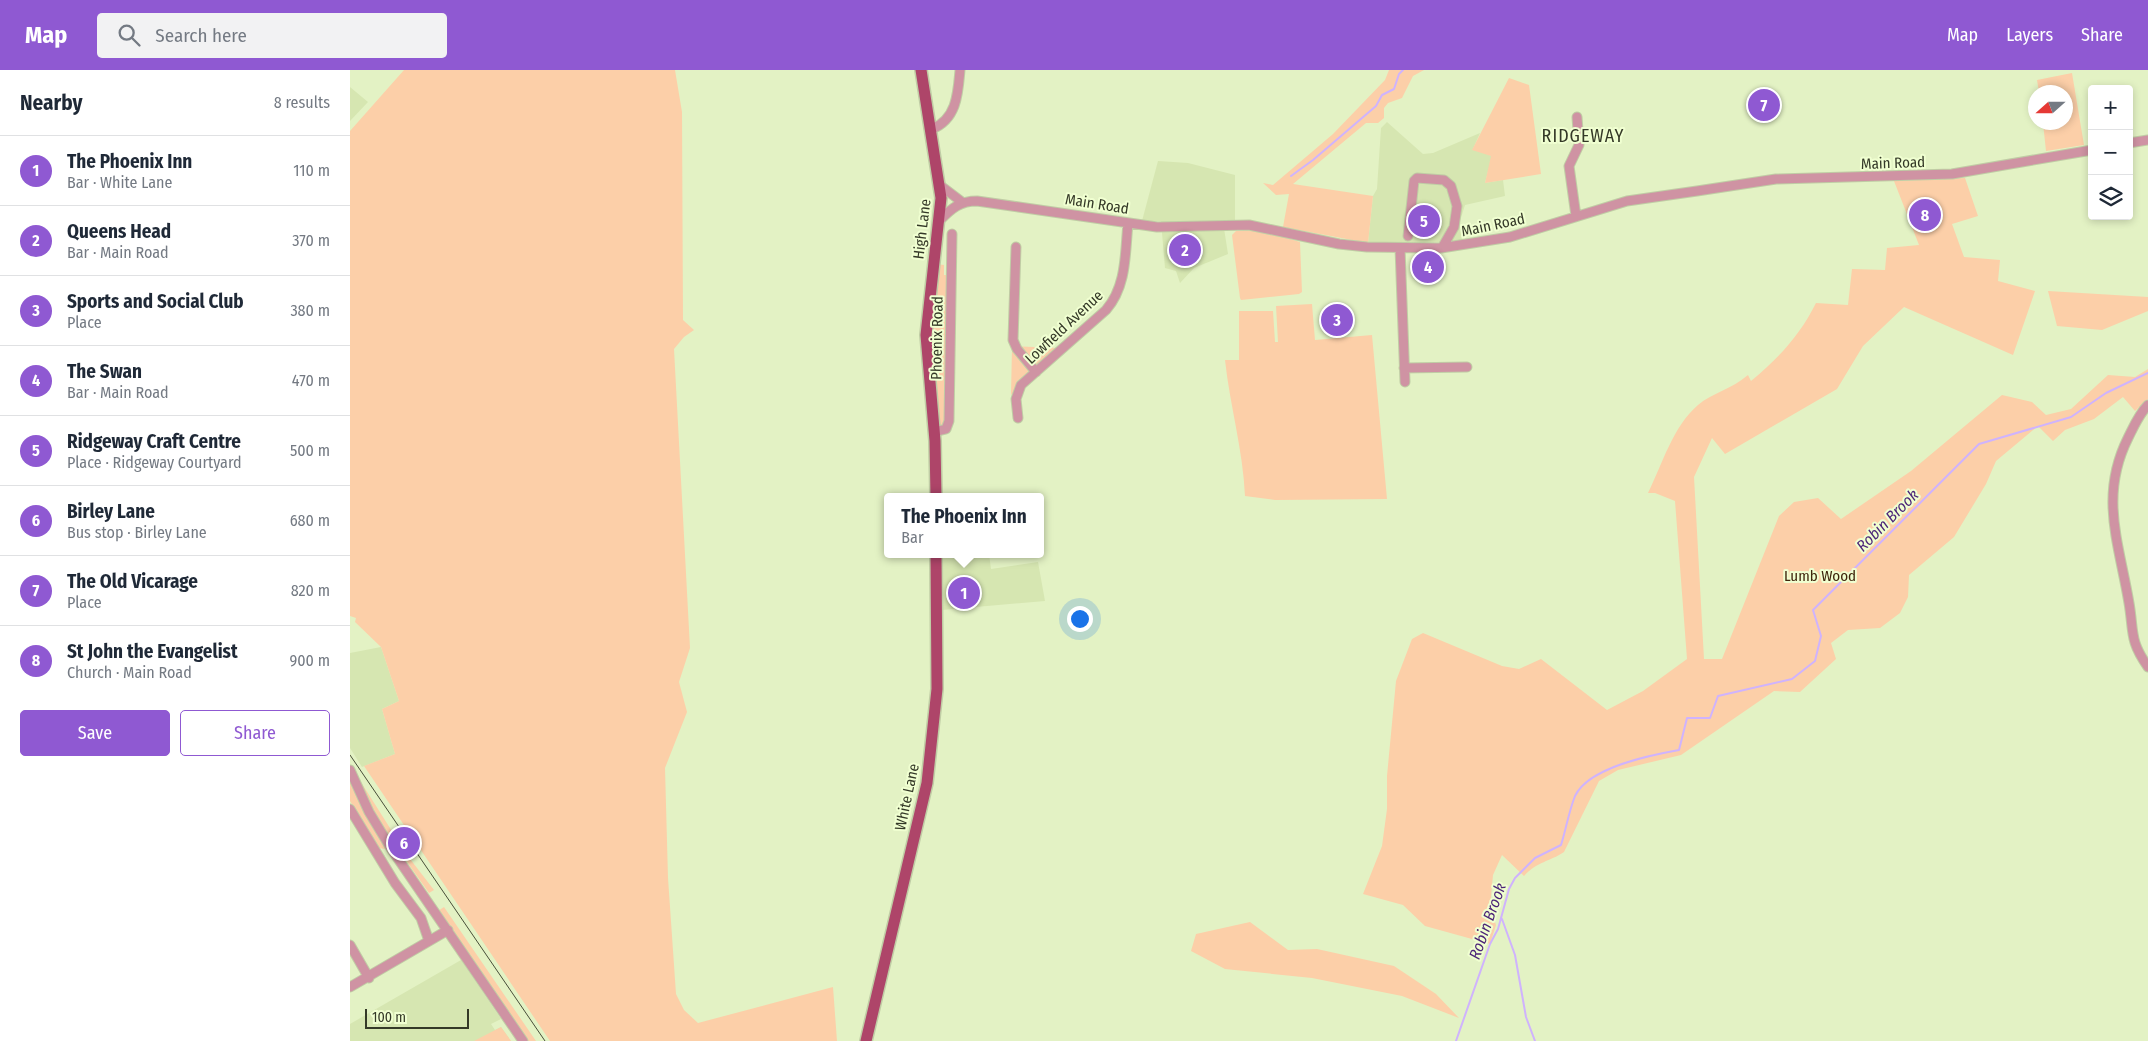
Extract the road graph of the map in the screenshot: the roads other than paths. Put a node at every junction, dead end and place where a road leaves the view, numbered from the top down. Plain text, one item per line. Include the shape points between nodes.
1 (921, 70) edge
2 (960, 70) edge
3 (1576, 117) dead end
4 (932, 129) junction
5 (2148, 140) edge
6 (2133, 142) edge
7 (2088, 151) edge
8 (941, 186) junction
9 (962, 202) junction
10 (1576, 216) junction
11 (940, 220) junction
12 (1128, 223) junction
13 (952, 234) dead end
14 (1408, 236) dead end
15 (1016, 247) dead end
16 (1400, 248) junction
17 (1442, 248) junction
18 (1467, 367) dead end
19 (1404, 368) junction
20 (1036, 372) junction
21 (1404, 382) dead end
22 (2148, 405) edge
23 (1018, 418) dead end
24 (934, 432) junction
25 (936, 493) edge
26 (936, 558) edge
27 (2148, 667) edge
28 (350, 770) edge
29 (350, 809) edge
30 (448, 930) junction
31 (430, 941) junction
32 (350, 945) edge
33 (369, 978) junction
34 (350, 987) edge
35 (523, 1041) edge
36 (866, 1041) edge

1 - 4 main road, High Lane
2 - 4 street via 955,104 944,122
3 - 10 street via 1579,145 1569,166
4 - 8 main road, High Lane
5 - 6 street
7 - 10 street, Main Road via 1966,172 1776,179 1627,202
8 - 9 street
8 - 11 main road, High Lane
9 - 11 street
9 - 12 street, Main Road via 977,201
10 - 17 street, Main Road via 1510,237
11 - 24 main road, High Lane via 930,280 926,335
12 - 16 street, Main Road via 1187,228 1249,225 1339,244
12 - 20 street, Lowfield Avenue via 1117,296 1106,310
13 - 24 street, Phoenix Road via 949,421 946,429
14 - 17 street via 1410,194 1415,174 1444,180 1452,186 1457,206 1454,227
15 - 20 street via 1013,340
16 - 17 street, Main Road
16 - 19 street
18 - 19 street
19 - 21 street
20 - 23 street, Lowfield Avenue via 1018,392
22 - 27 street via 2141,412 2119,456 2112,512 2129,602 2133,643
24 - 25 main road
26 - 36 main road, White Lane via 938,689 927,783
28 - 30 street via 385,840
29 - 31 street via 395,883 421,918
30 - 31 street
30 - 35 street
31 - 33 street
32 - 33 street
33 - 34 street

